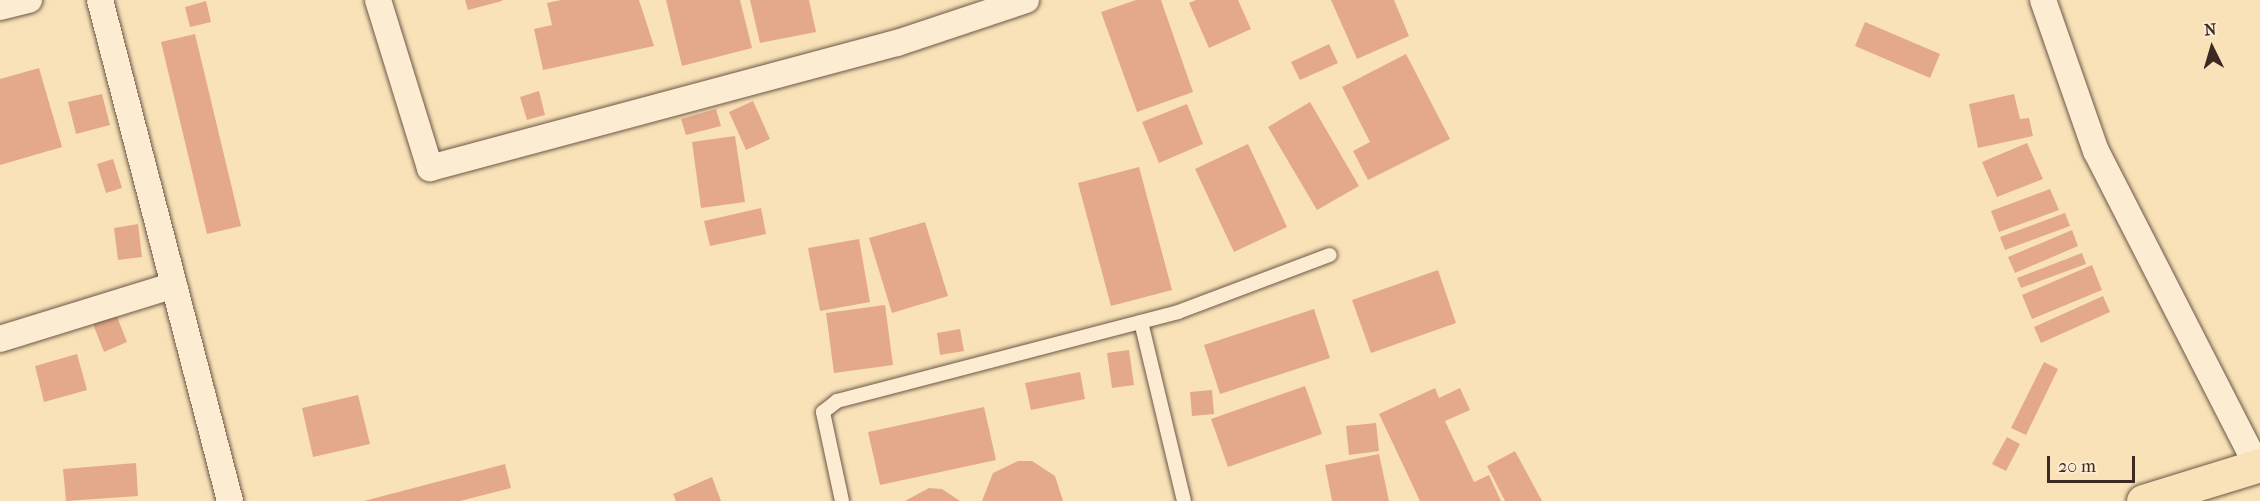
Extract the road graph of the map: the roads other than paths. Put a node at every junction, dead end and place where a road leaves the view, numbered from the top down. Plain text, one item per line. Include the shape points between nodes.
1 (29, 0) edge
2 (100, 0) edge
3 (378, 0) edge
4 (1026, 0) edge
5 (2043, 0) edge
6 (0, 7) edge
7 (1330, 255) dead end
8 (174, 285) junction
9 (1141, 322) junction
10 (0, 339) edge
11 (2259, 466) edge
12 (230, 501) edge
13 (842, 501) edge
14 (1184, 501) edge
15 (2143, 501) edge

1 - 6 street
2 - 8 street
3 - 4 street via 430,168 897,43
5 - 11 street via 2096,151
7 - 9 lane
8 - 10 street
8 - 12 street
9 - 13 lane via 837,401 823,411
9 - 14 lane
11 - 15 highway

